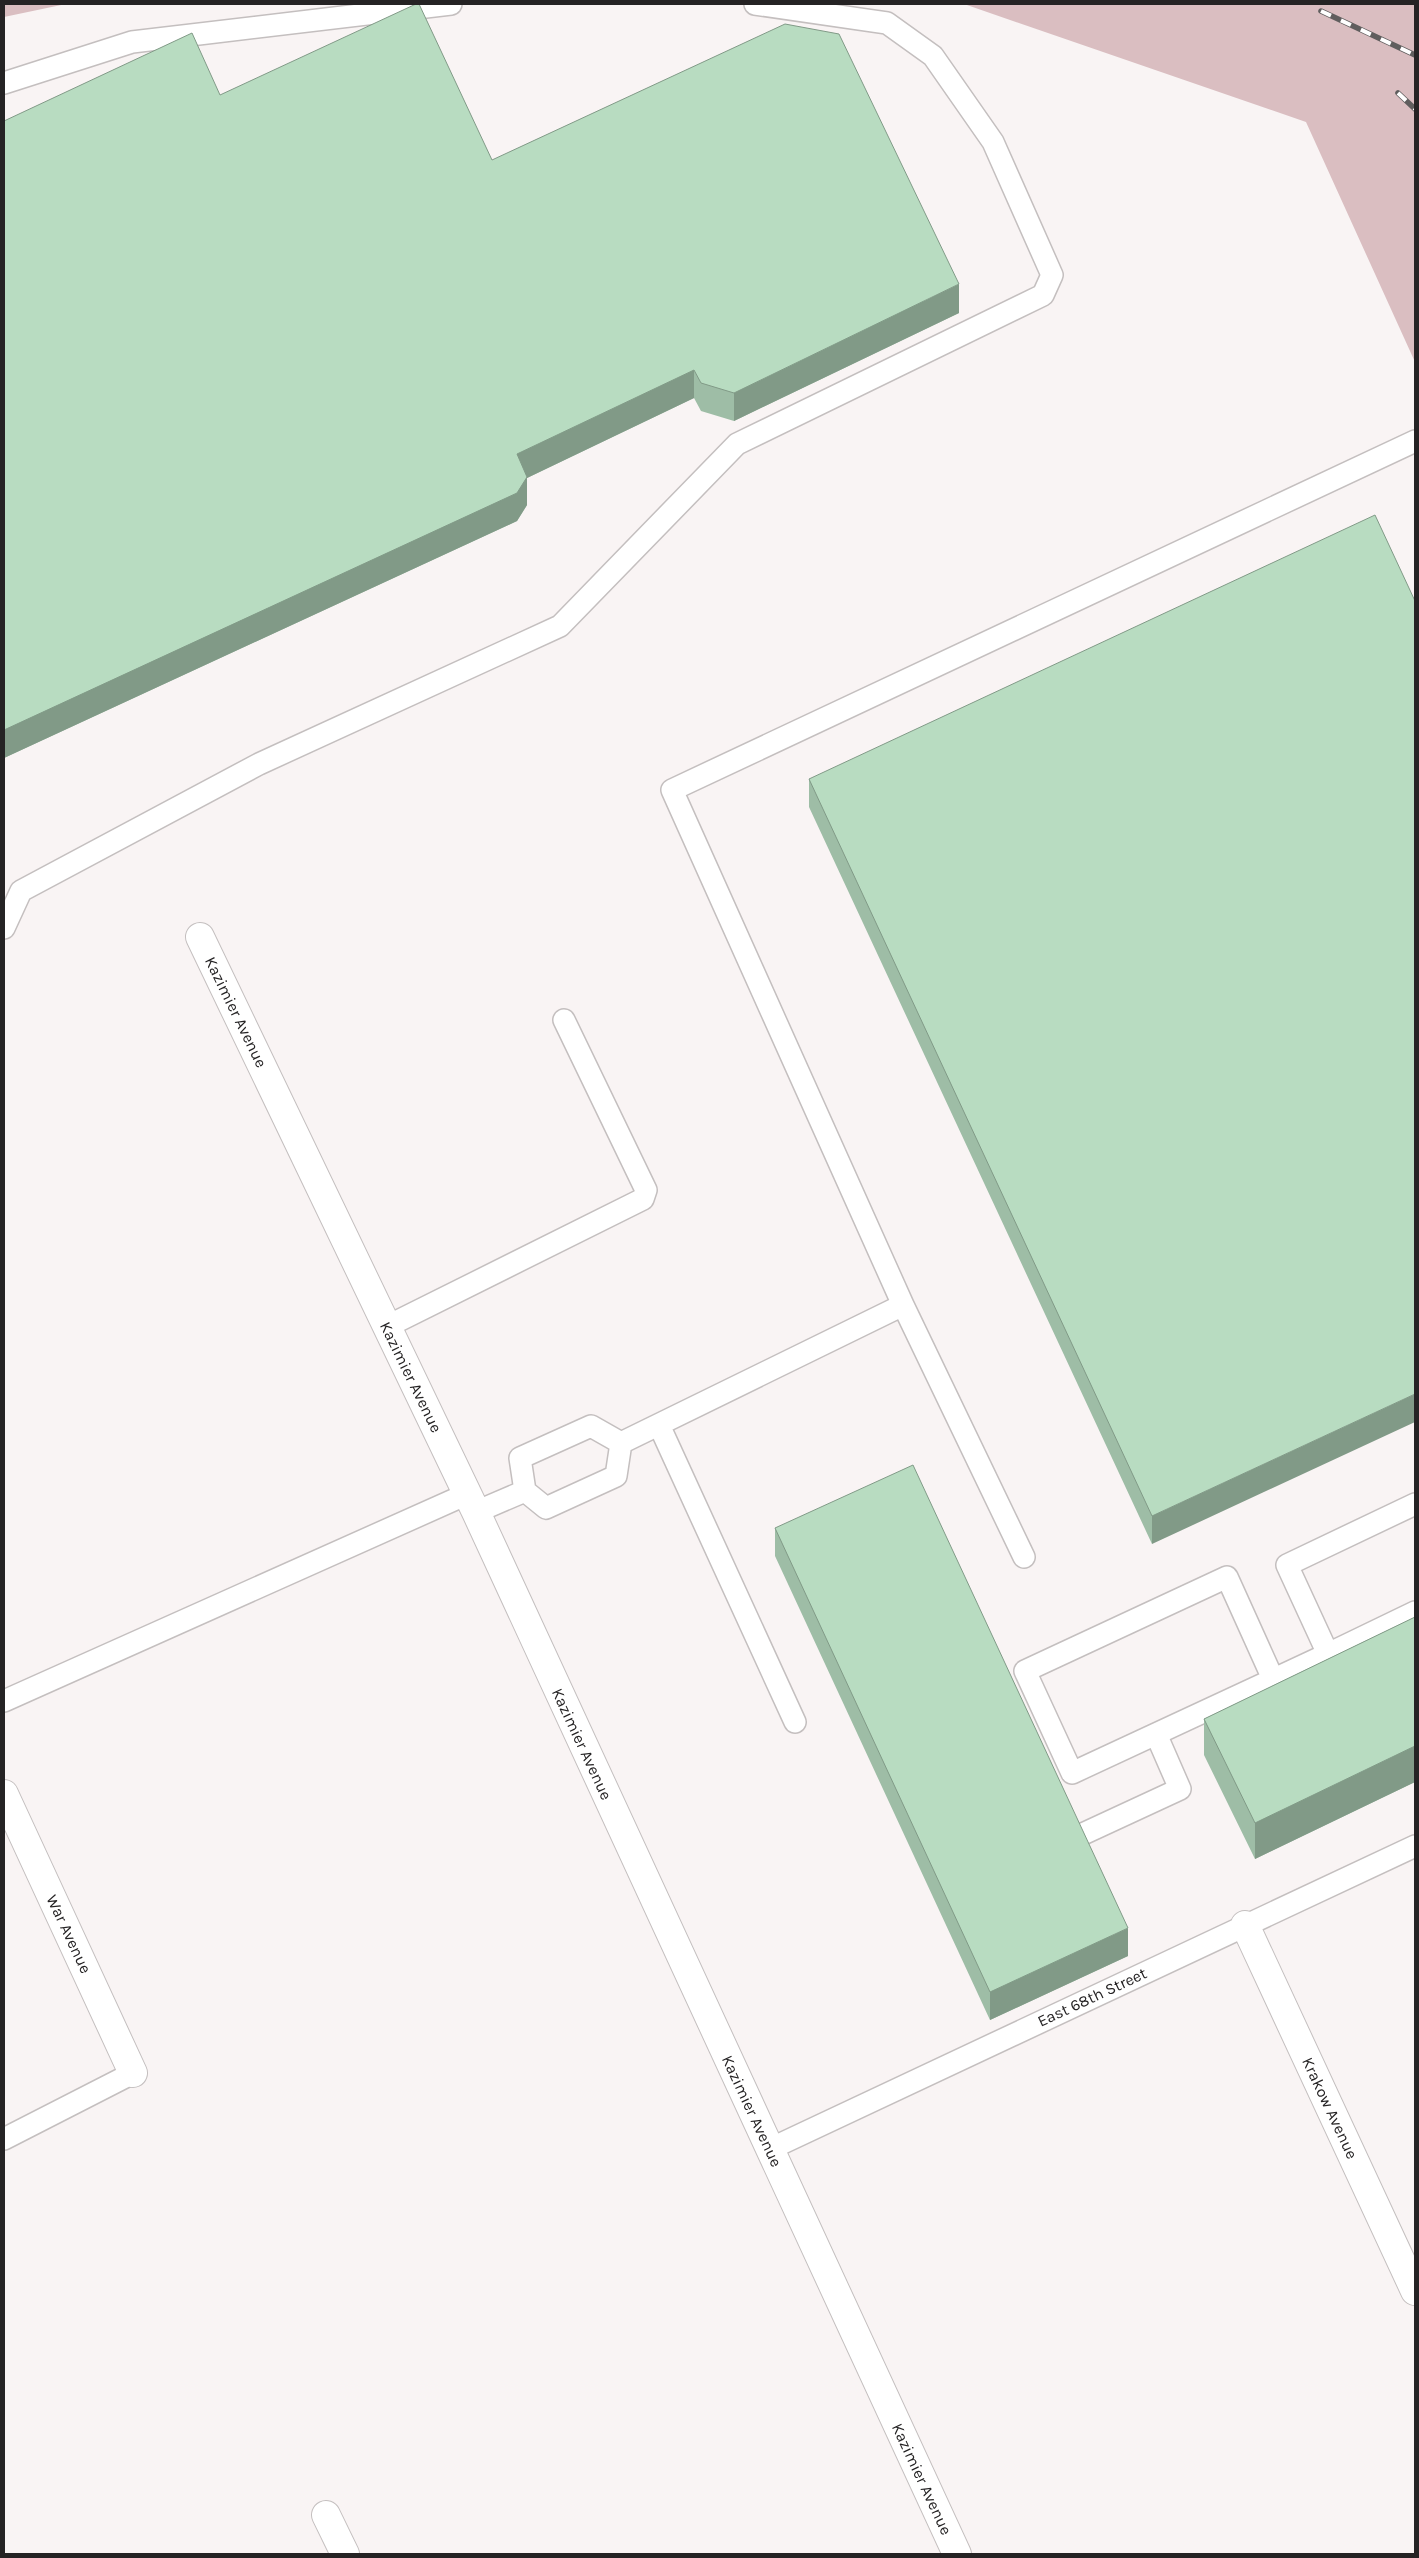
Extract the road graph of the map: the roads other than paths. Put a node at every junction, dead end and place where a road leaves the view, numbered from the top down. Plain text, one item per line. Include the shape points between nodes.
1 (451, 4) edge
2 (755, 4) edge
3 (4, 83) edge
4 (1415, 442) edge
5 (4, 928) edge
6 (200, 937) dead end
7 (564, 1020) dead end
8 (903, 1305) junction
9 (386, 1327) junction
10 (659, 1425) junction
11 (621, 1444) junction
12 (525, 1490) junction
13 (471, 1503) junction
14 (1415, 1504) edge
15 (1024, 1557) dead end
16 (1415, 1612) edge
17 (1328, 1654) junction
18 (1273, 1679) junction
19 (4, 1701) edge
20 (795, 1722) dead end
21 (1156, 1734) junction
22 (4, 1794) edge
23 (1085, 1834) edge
24 (1415, 1846) edge
25 (1245, 1925) junction
26 (133, 2073) joint
27 (4, 2139) edge
28 (770, 2149) junction
29 (1415, 2292) edge
30 (326, 2515) dead end
31 (344, 2554) edge
32 (957, 2554) edge

1 - 3 lane via 132,42
2 - 5 lane via 887,23 933,56 993,142 1052,276 1044,295 737,444 560,626 258,764 21,891
4 - 8 lane via 672,790
6 - 9 street, Kazimier Avenue
7 - 9 lane via 646,1190 643,1199
8 - 10 lane
8 - 15 lane
9 - 13 street, Kazimier Avenue
10 - 11 lane
10 - 20 lane
11 - 12 lane via 616,1476 546,1508
11 - 12 lane via 591,1426 520,1458
12 - 13 lane
13 - 19 lane
13 - 28 street, Kazimier Avenue
14 - 17 lane via 1287,1565
16 - 17 lane
17 - 18 lane
18 - 21 lane
18 - 21 lane via 1226,1577 1026,1671 1072,1773
21 - 23 lane via 1180,1789
22 - 26 street, War Avenue
24 - 25 lane, East 68th Street
25 - 28 lane, East 68th Street
25 - 29 street, Krakow Avenue
26 - 27 lane
28 - 32 street, Kazimier Avenue
30 - 31 street

